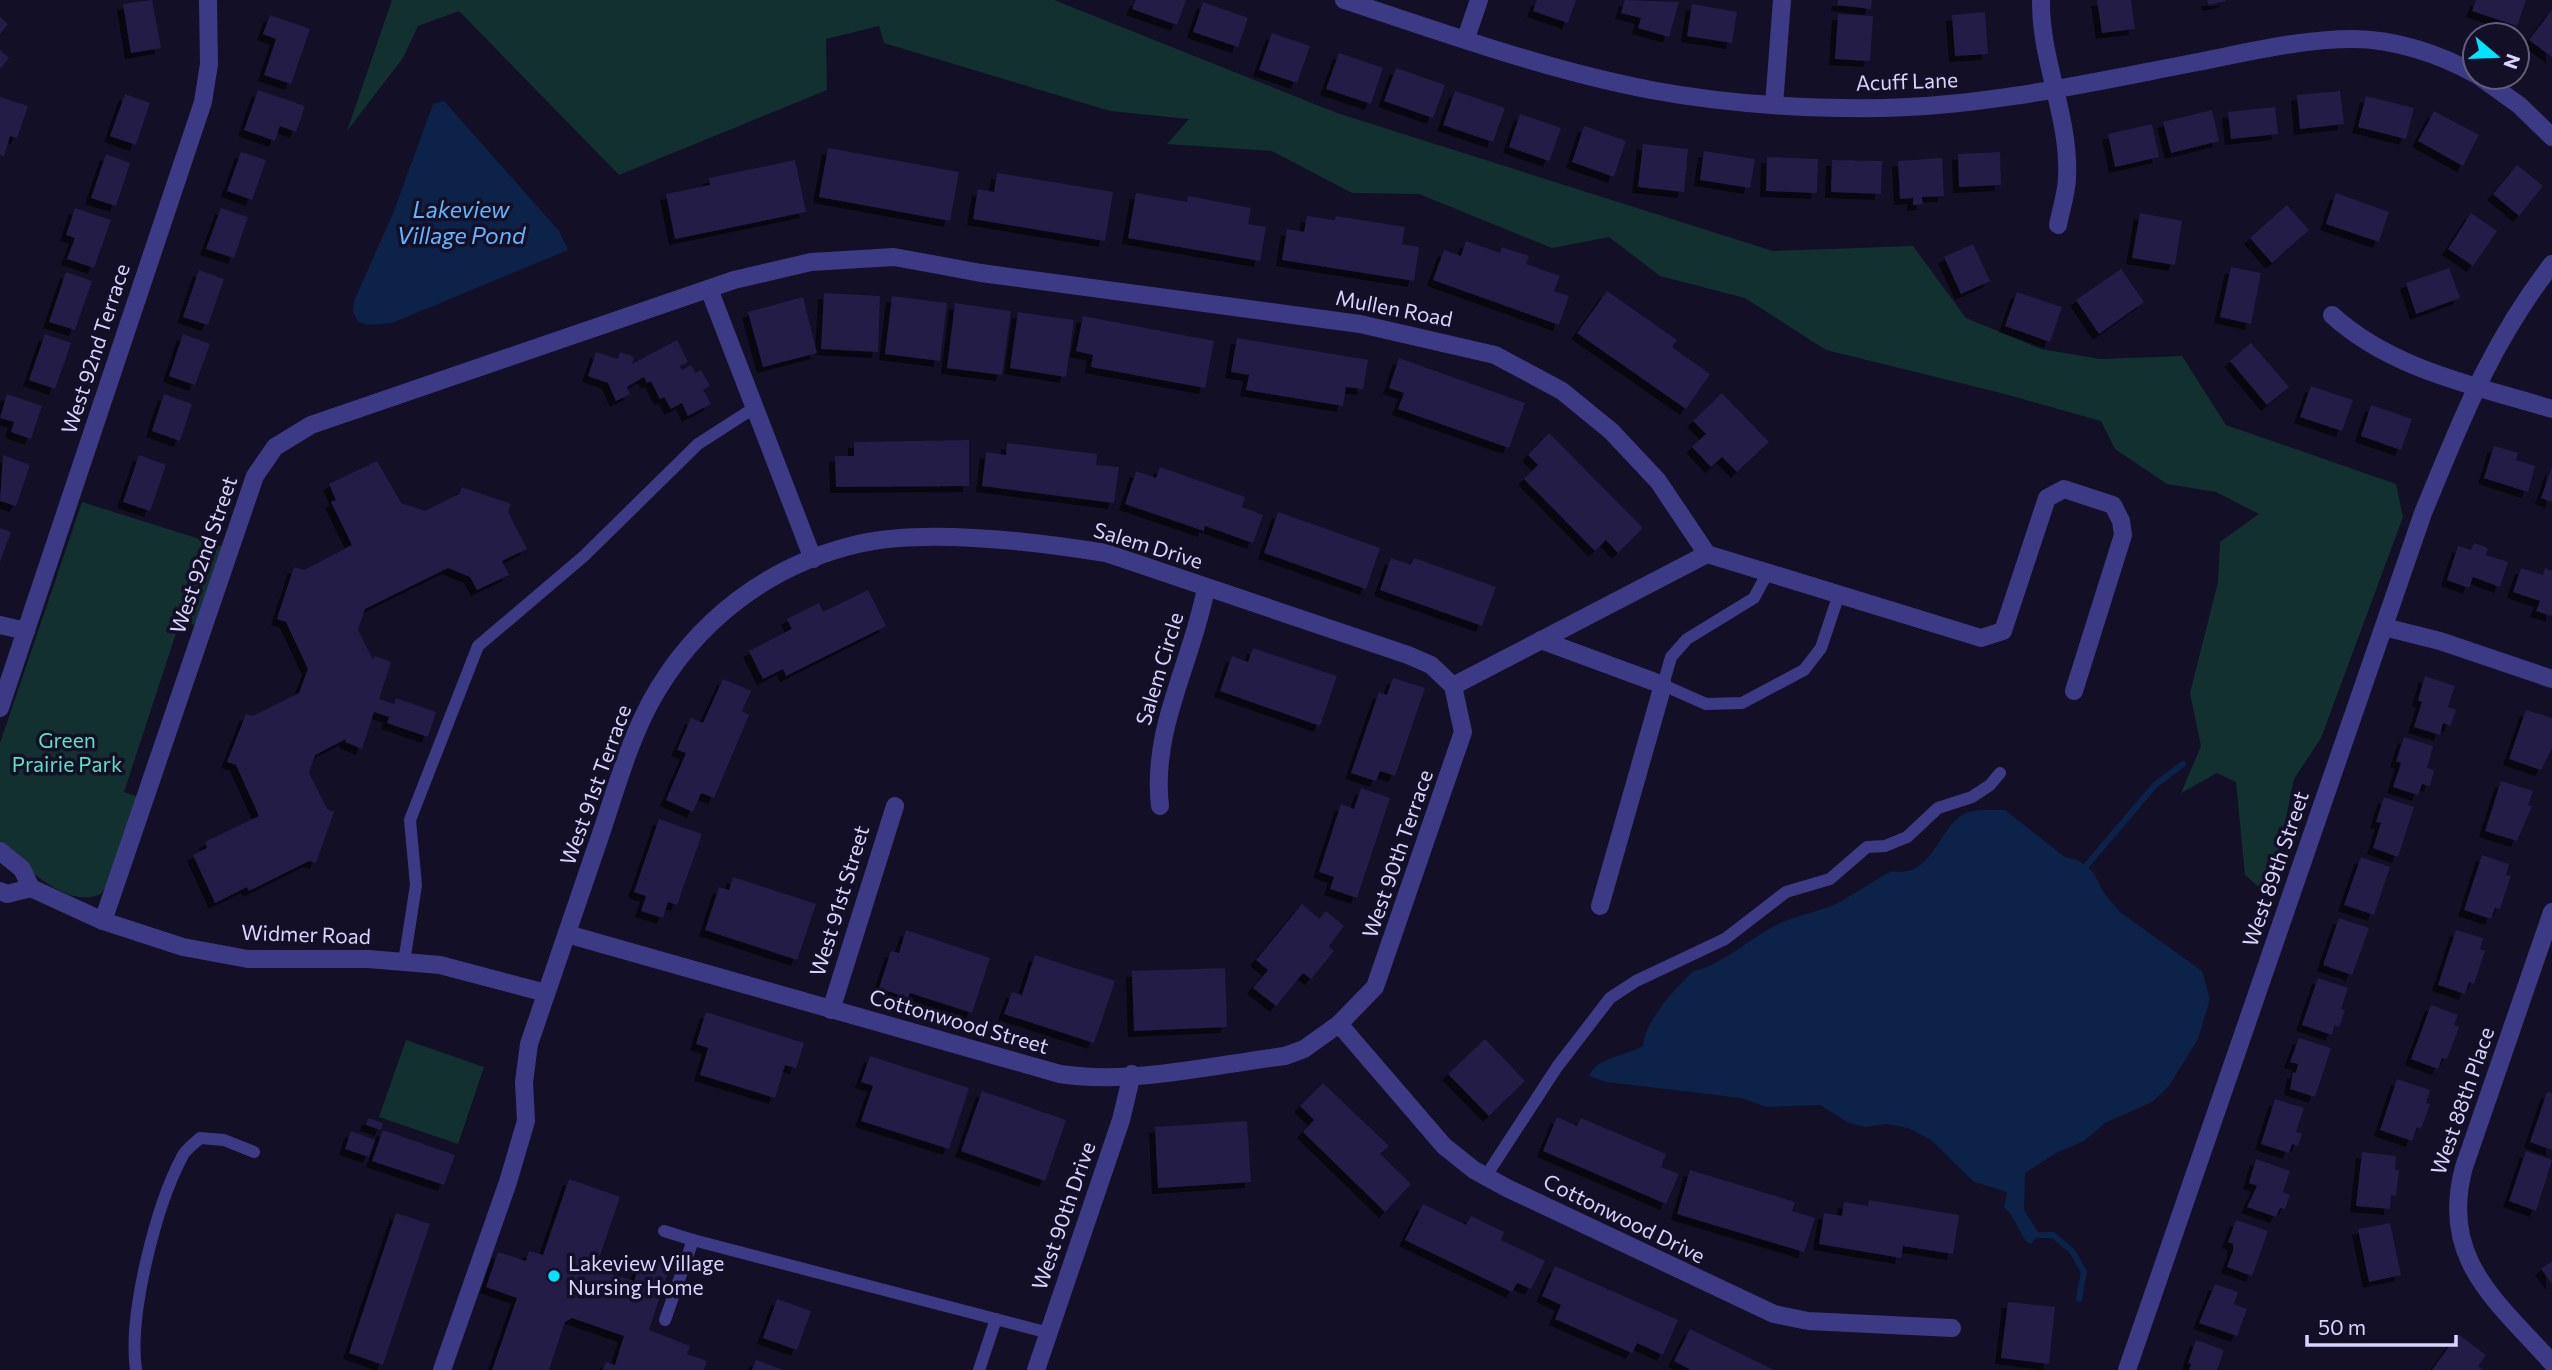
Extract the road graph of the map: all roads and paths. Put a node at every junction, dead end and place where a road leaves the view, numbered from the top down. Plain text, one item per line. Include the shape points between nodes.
1 (208, 0) edge
2 (1344, 0) edge
3 (1479, 0) edge
4 (1782, 0) edge
5 (2040, 0) edge
6 (1466, 38) junction
7 (2461, 67) edge
8 (2053, 90) junction
9 (2500, 91) edge
10 (1774, 104) junction
11 (2552, 137) edge
12 (2058, 225) dead end
13 (2552, 264) edge
14 (709, 289) junction
15 (2332, 315) dead end
16 (2475, 385) junction
17 (754, 408) junction
18 (2552, 410) edge
19 (1707, 554) junction
20 (813, 559) junction
21 (1768, 572) junction
22 (1206, 588) junction
23 (1839, 594) junction
24 (0, 625) edge
25 (2384, 627) junction
26 (26, 631) junction
27 (1541, 640) junction
28 (2552, 679) edge
29 (1663, 685) junction
30 (1453, 686) junction
31 (2074, 691) dead end
32 (0, 708) edge
33 (2000, 773) dead end
34 (895, 806) dead end
35 (1160, 806) dead end
36 (0, 851) edge
37 (31, 888) junction
38 (0, 891) edge
39 (1600, 906) dead end
40 (2552, 912) edge
41 (103, 921) junction
42 (567, 934) junction
43 (404, 962) junction
44 (547, 993) junction
45 (831, 1010) junction
46 (1339, 1024) junction
47 (1132, 1074) junction
48 (254, 1152) dead end
49 (1486, 1176) junction
50 (664, 1231) dead end
51 (693, 1240) junction
52 (996, 1319) junction
53 (665, 1320) dead end
54 (1952, 1328) dead end
55 (1049, 1333) junction
56 (2552, 1363) edge
57 (135, 1370) edge
58 (442, 1370) edge
59 (979, 1370) edge
60 (1036, 1370) edge
61 (2127, 1370) edge

1 - 26 street, West 92nd Terrace via 209,64 203,102
2 - 6 street, Acuff Lane
3 - 6 street
4 - 10 street
5 - 8 street
6 - 10 street, Acuff Lane via 1567,71 1651,90
7 - 8 street, Acuff Lane via 2432,54 2354,39 2285,45
8 - 10 street, Acuff Lane via 1884,108
8 - 12 street via 2067,178
9 - 11 street
13 - 16 street, West 89th Street via 2500,339
14 - 17 street
14 - 19 street, Mullen Road via 811,262 894,257 1360,324 1449,342 1496,355 1562,391 1589,412 1658,481
14 - 41 street, West 92nd Street via 319,422 275,447 255,476
15 - 16 street via 2382,352
16 - 18 street
16 - 25 street, West 89th Street via 2423,513
17 - 20 street
17 - 43 lane via 698,444 583,556 478,646 410,820 416,885
19 - 21 street
19 - 27 street
20 - 22 street, Salem Drive via 858,544 916,537 1042,545 1106,553
20 - 42 street, West 91st Terrace via 764,580 723,611 676,662 649,705 630,752
21 - 23 street
21 - 29 lane via 1754,598 1688,639 1671,657
22 - 30 street, Salem Drive via 1408,655 1431,665
22 - 35 street, Salem Circle via 1159,750
23 - 29 lane via 1821,648 1804,670 1742,703 1706,704
23 - 31 street via 1981,638 2003,631 2047,498 2064,489 2113,505 2123,535
24 - 26 street
25 - 28 street
25 - 61 street, West 89th Street
26 - 32 street, West 92nd Terrace
27 - 29 street
27 - 30 street
29 - 39 street
30 - 46 street, West 90th Terrace via 1463,732 1453,765 1375,987
33 - 49 lane via 1972,797 1938,808 1907,837 1867,847 1830,879 1786,892 1725,939 1610,998 1557,1067
34 - 45 street, West 91st Street
36 - 37 street, Widmer Road via 22,869
37 - 38 street via 7,894
37 - 41 street, Widmer Road
40 - 56 street, West 88th Place via 2464,1167 2456,1195 2456,1224 2477,1277
41 - 43 street, Widmer Road via 183,947 248,959
42 - 44 street, West 91st Terrace
42 - 45 street, Cottonwood Street
43 - 44 street, Widmer Road via 440,965
44 - 58 street, West 91st Terrace via 529,1044 524,1082 526,1121
45 - 47 street, Cottonwood Street via 1060,1074
46 - 47 street, Cottonwood Street via 1304,1049 1285,1056
46 - 49 street, Cottonwood Drive via 1444,1146
47 - 55 street, West 90th Drive via 1121,1120
48 - 57 lane via 224,1140 200,1138 183,1154 166,1194 136,1305
49 - 54 street, Cottonwood Drive via 1774,1314 1808,1321
50 - 51 lane
51 - 52 lane
51 - 53 lane
52 - 55 lane
52 - 59 lane
55 - 60 street, West 90th Drive

